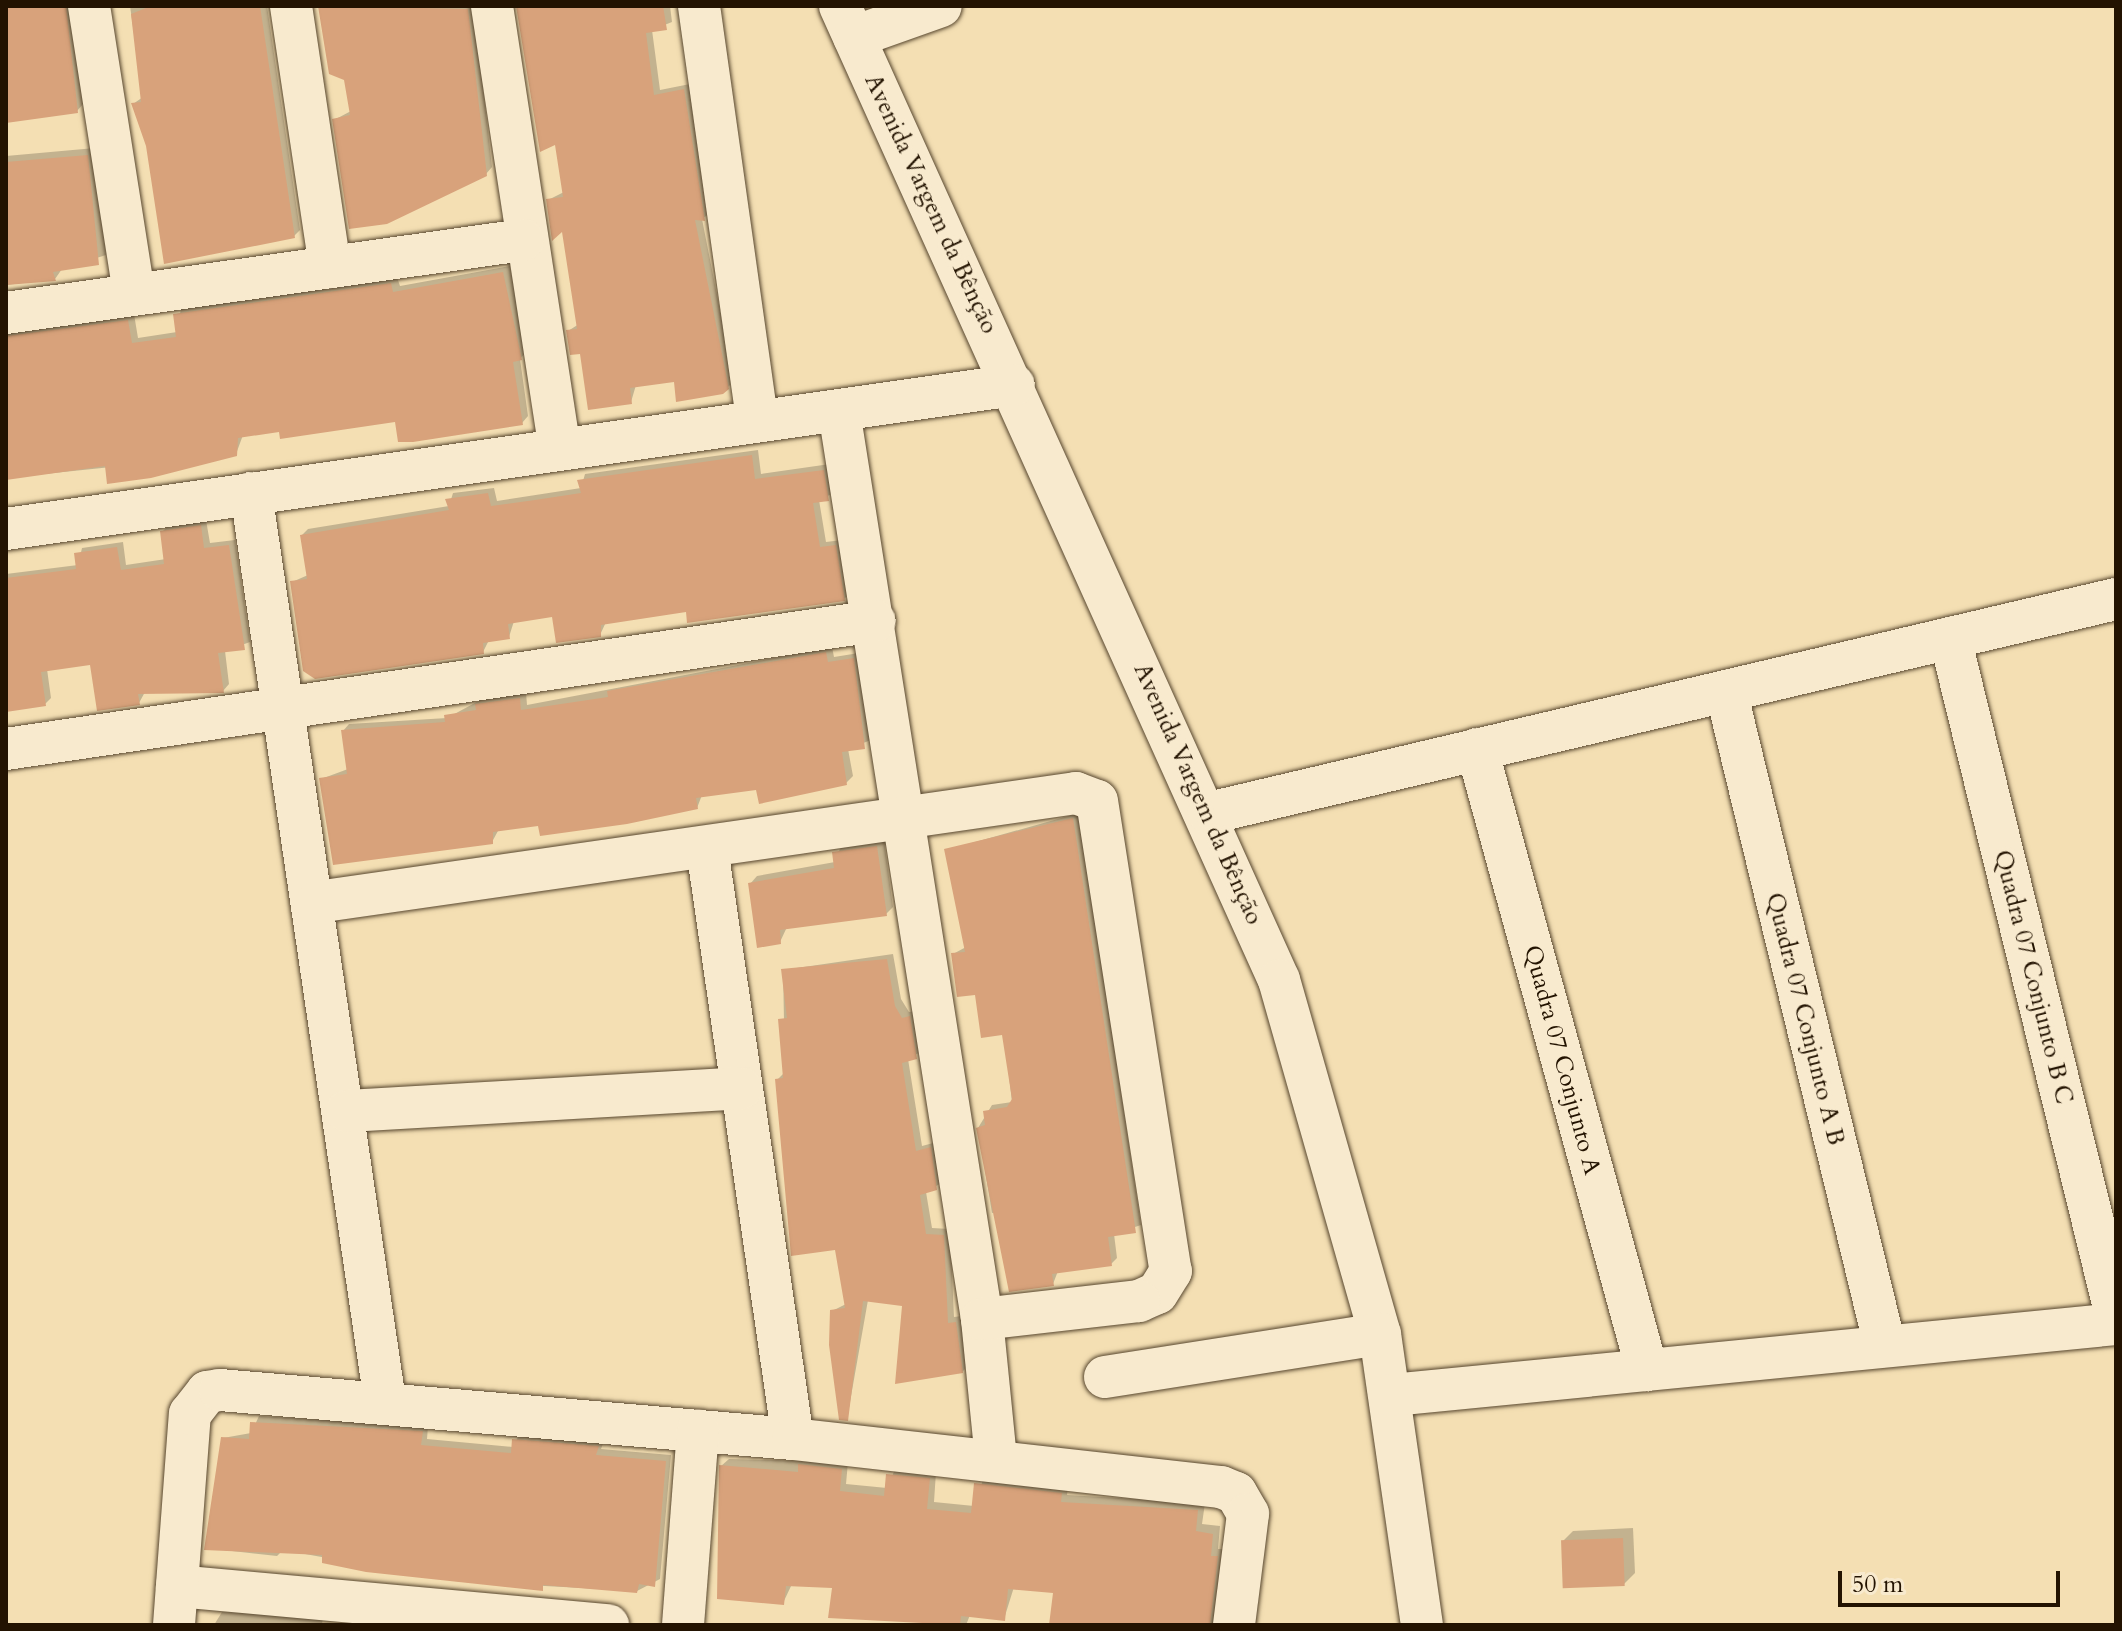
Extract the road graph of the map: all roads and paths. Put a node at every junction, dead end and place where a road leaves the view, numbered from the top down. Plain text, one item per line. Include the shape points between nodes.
1 (89, 6) edge
2 (291, 6) edge
3 (492, 6) edge
4 (699, 6) edge
5 (941, 6) edge
6 (847, 21) edge
7 (523, 240) junction
8 (330, 267) junction
9 (134, 292) junction
10 (6, 313) edge
11 (1014, 385) junction
12 (839, 411) junction
13 (757, 419) junction
14 (559, 445) junction
15 (251, 493) junction
16 (6, 529) edge
17 (2116, 599) edge
18 (875, 621) junction
19 (1950, 638) junction
20 (1726, 691) junction
21 (285, 705) junction
22 (6, 749) edge
23 (1477, 749) junction
24 (1209, 813) junction
25 (907, 817) junction
26 (707, 848) junction
27 (317, 902) junction
28 (741, 1088) junction
29 (347, 1111) junction
30 (2116, 1316) edge
31 (982, 1319) junction
32 (2116, 1324) edge
33 (1380, 1334) junction
34 (1885, 1346) junction
35 (1647, 1370) junction
36 (1105, 1377) dead end
37 (1392, 1395) junction
38 (385, 1401) junction
39 (698, 1431) junction
40 (793, 1439) junction
41 (996, 1460) junction
42 (176, 1606) edge
43 (608, 1625) edge
44 (683, 1625) edge
45 (1234, 1625) edge
46 (1422, 1625) edge

1 - 9 street
2 - 8 street
3 - 7 street
4 - 13 street
5 - 6 street
6 - 11 street, Avenida Vargem da Bênção
7 - 8 street
7 - 14 street
8 - 9 street
9 - 10 street
11 - 12 street
11 - 24 street, Avenida Vargem da Bênção
12 - 13 street
12 - 18 street
13 - 14 street
14 - 15 street
15 - 16 street
15 - 21 street
17 - 19 street
18 - 21 street
18 - 25 street
19 - 20 street
19 - 30 street, Quadra 07 Conjunto B C
20 - 23 street
20 - 34 street, Quadra 07 Conjunto A B
21 - 22 street
21 - 27 street
23 - 24 street
23 - 35 street, Quadra 07 Conjunto A
24 - 33 street, Avenida Vargem da Bênção via 1279,980
25 - 26 street
25 - 31 street
25 - 31 street via 1076,793 1102,806 1171,1271 1157,1293 1119,1305
26 - 27 street
26 - 28 street
27 - 29 street
28 - 29 street
28 - 40 street
29 - 38 street
31 - 41 street
32 - 34 street
33 - 36 street
33 - 37 street, Avenida Vargem da Bênção
34 - 35 street
35 - 37 street
37 - 46 street, Avenida Vargem da Bênção
38 - 39 street
38 - 42 street via 220,1390 196,1400
39 - 40 street
39 - 44 street
40 - 41 street
41 - 45 street via 1236,1493 1248,1514
42 - 43 street

